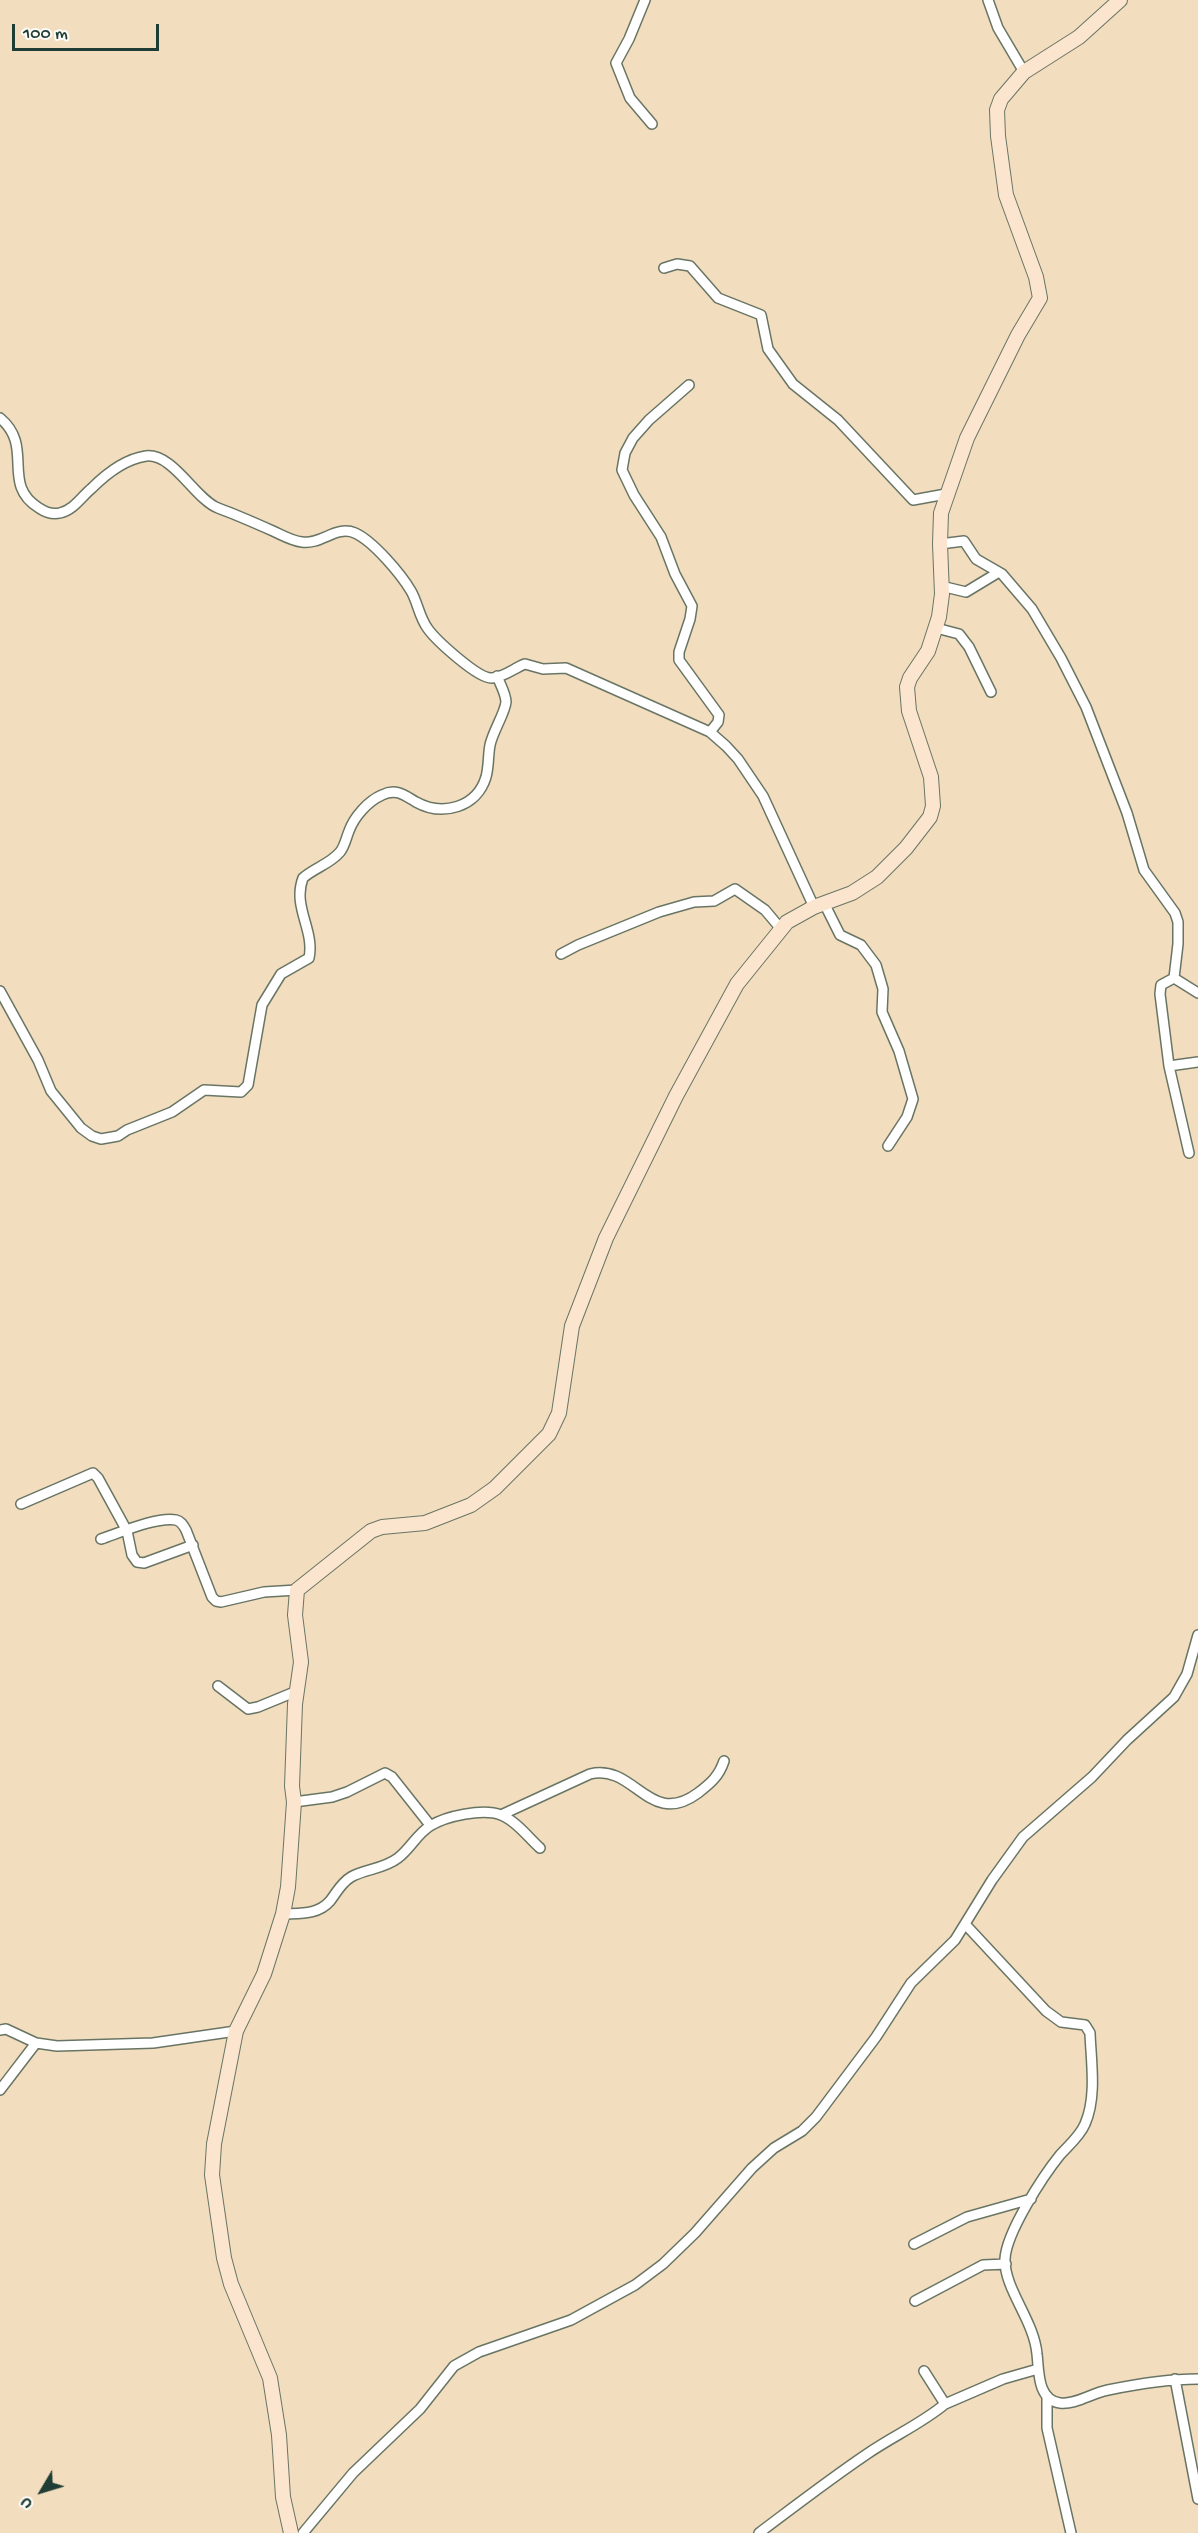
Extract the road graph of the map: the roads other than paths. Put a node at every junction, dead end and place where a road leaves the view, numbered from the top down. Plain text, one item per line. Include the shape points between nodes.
1 (645, 0) edge
2 (988, 0) edge
3 (1120, 0) edge
4 (1024, 72) junction
5 (652, 124) dead end
6 (664, 268) dead end
7 (689, 385) dead end
8 (0, 418) edge
9 (946, 494) junction
10 (940, 544) junction
11 (999, 572) junction
12 (941, 586) junction
13 (936, 628) junction
14 (497, 676) junction
15 (991, 692) dead end
16 (710, 732) junction
17 (820, 906) junction
18 (781, 929) junction
19 (561, 954) dead end
20 (1174, 978) junction
21 (0, 991) edge
22 (1198, 993) edge
23 (1198, 1062) edge
24 (1169, 1066) junction
25 (888, 1146) dead end
26 (1189, 1154) dead end
27 (21, 1503) dead end
28 (127, 1531) junction
29 (101, 1539) dead end
30 (193, 1545) junction
31 (297, 1590) junction
32 (1198, 1635) edge
33 (218, 1686) dead end
34 (297, 1691) junction
35 (724, 1761) dead end
36 (294, 1802) junction
37 (501, 1815) junction
38 (430, 1825) junction
39 (540, 1848) dead end
40 (283, 1914) junction
41 (965, 1924) junction
42 (0, 2030) edge
43 (236, 2031) junction
44 (36, 2043) junction
45 (0, 2090) edge
46 (1031, 2199) junction
47 (914, 2244) dead end
48 (1006, 2264) junction
49 (915, 2301) dead end
50 (1038, 2369) junction
51 (924, 2371) dead end
52 (1175, 2379) junction
53 (1198, 2379) edge
54 (1047, 2397) junction
55 (945, 2404) junction
56 (1198, 2499) edge
57 (291, 2533) edge
58 (303, 2533) edge
59 (759, 2533) edge
60 (1071, 2533) edge

1 - 5 street via 616,63 627,93
2 - 4 street via 998,28
3 - 4 street via 1079,37
4 - 9 street via 998,104 998,136 1006,195 1040,298 967,438
6 - 9 street via 687,264 718,298 760,315 768,349 793,384 838,420 913,500
7 - 16 street via 633,438 622,470 661,537 691,604 678,655 719,715
8 - 14 street via 14,435 18,450 18,486 38,508 51,514 62,513 121,466 136,459 157,457 214,507 296,541 312,542 343,530 358,535 408,586 421,618 439,641 483,676
9 - 10 street
10 - 11 street via 964,541 976,559
10 - 12 street
11 - 12 street via 966,592
11 - 20 street via 1032,609 1100,738 1144,870 1178,922
12 - 13 street
13 - 15 street via 959,634
13 - 17 street via 907,687 909,711 931,777 930,817 877,877
14 - 16 street via 525,664 566,668
14 - 21 street via 506,700 493,733 486,778 478,794 454,809 427,806 400,793 382,795 358,814 343,849 303,878 299,904 310,944 309,958 281,974 262,1005 248,1085 241,1092 204,1090 172,1112 118,1136 92,1136 51,1091 39,1060
16 - 17 street via 738,759 763,796
17 - 18 street via 795,916
17 - 25 street via 840,936 861,945 876,964 883,989 882,1012 913,1099 907,1117
18 - 19 street via 765,910 735,889 714,901 659,912
18 - 31 street via 725,1005 615,1218 572,1326 561,1405 553,1429 495,1488 471,1504 425,1523 370,1531
20 - 22 street
20 - 24 street via 1161,988
23 - 24 street
24 - 26 street
27 - 28 street via 93,1473
28 - 29 street
28 - 30 street via 157,1521 176,1520 182,1523
28 - 30 street via 134,1560 140,1563
30 - 31 street via 216,1601
31 - 34 street via 295,1615 301,1662
32 - 41 street via 1187,1674 1174,1697 1023,1837
33 - 34 street via 248,1708
34 - 36 street
35 - 37 street via 720,1774 679,1803 662,1804 647,1798 633,1785 602,1771
36 - 38 street via 332,1797 384,1773 392,1777
36 - 40 street
37 - 38 street via 465,1814
37 - 39 street
38 - 40 street via 398,1858 352,1876 320,1909
40 - 43 street via 264,1974
41 - 46 street via 1046,2011 1061,2022 1085,2025 1090,2033 1088,2117
41 - 58 street via 955,1940 911,1983 816,2117 752,2168 676,2253 635,2285 597,2307 479,2352 454,2366 420,2409 353,2473
42 - 44 street
43 - 44 street via 131,2044
43 - 57 street via 214,2144 214,2193 231,2284 270,2378 283,2497
44 - 45 street
46 - 47 street via 967,2217
46 - 48 street via 1012,2237
48 - 49 street via 984,2265
48 - 50 street via 1009,2281 1033,2332
50 - 54 street
50 - 55 street
51 - 55 street
52 - 53 street
52 - 54 street via 1107,2390 1066,2403
52 - 56 street
54 - 60 street via 1047,2428
55 - 59 street via 800,2500

